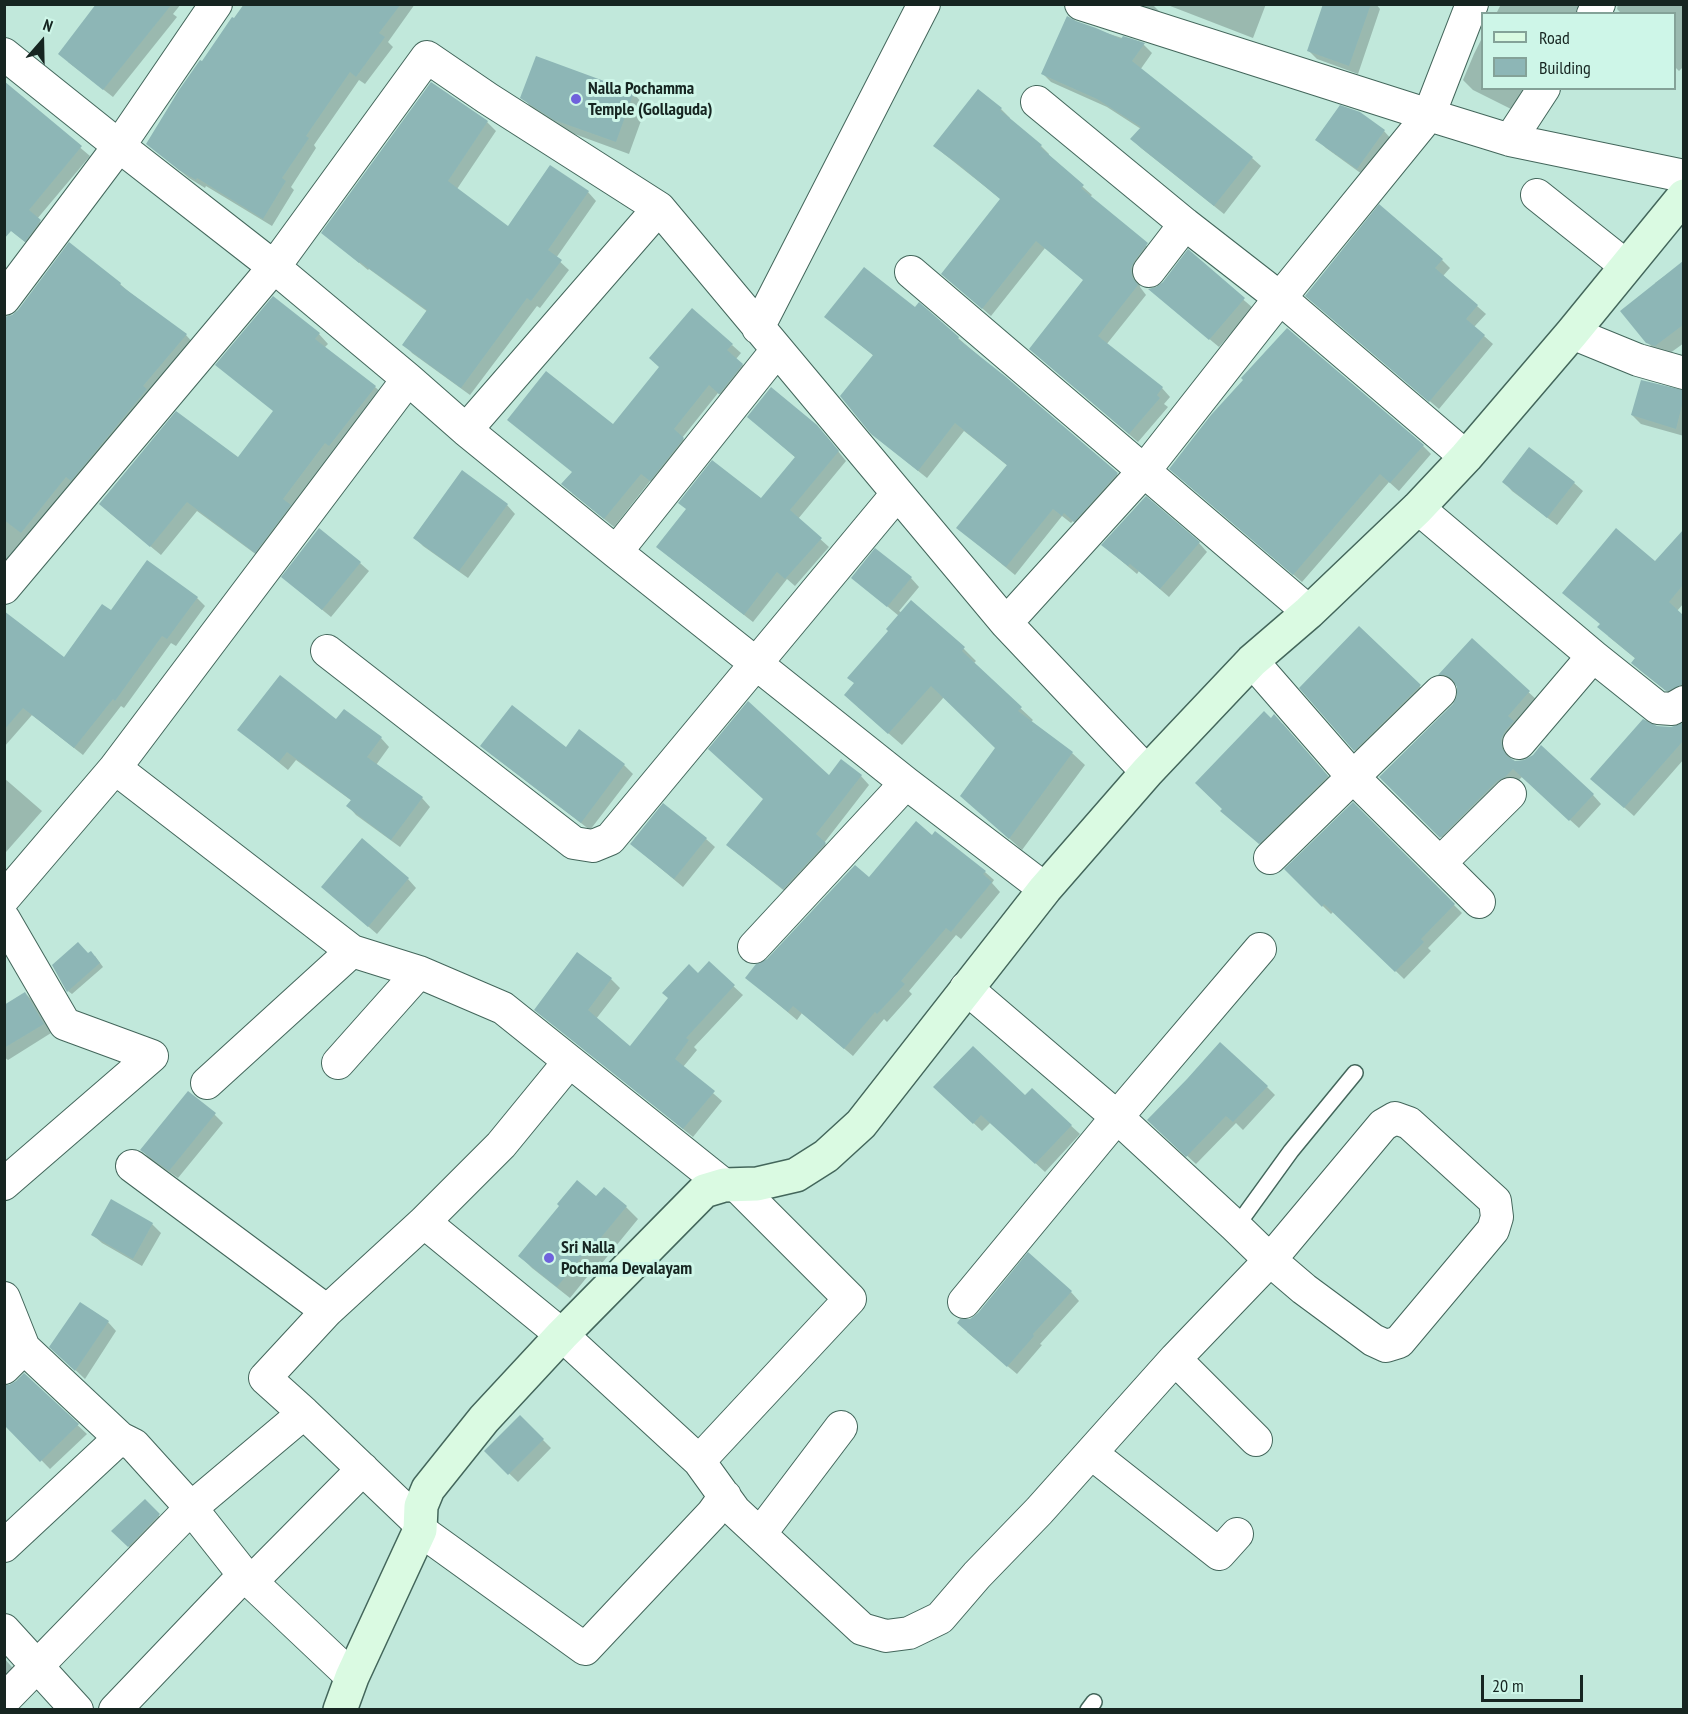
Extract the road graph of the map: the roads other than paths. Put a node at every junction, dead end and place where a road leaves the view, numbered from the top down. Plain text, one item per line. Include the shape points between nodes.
1 (216, 4) edge
2 (924, 4) edge
3 (1082, 4) edge
4 (1472, 4) edge
5 (4, 54) edge
6 (1543, 90) edge
7 (1037, 102) dead end
8 (1429, 116) junction
9 (1510, 140) junction
10 (119, 146) junction
11 (1683, 176) edge
12 (1538, 195) dead end
13 (1683, 196) edge
14 (659, 208) junction
15 (1185, 224) junction
16 (1626, 266) junction
17 (274, 267) junction
18 (1149, 271) dead end
19 (911, 272) dead end
20 (1280, 298) junction
21 (4, 299) edge
22 (1572, 333) junction
23 (767, 339) junction
24 (1683, 373) edge
25 (408, 379) junction
26 (465, 430) junction
27 (1466, 457) junction
28 (1144, 471) junction
29 (897, 494) junction
30 (1418, 508) junction
31 (616, 552) junction
32 (4, 588) edge
33 (1309, 612) junction
34 (1006, 623) junction
35 (327, 651) dead end
36 (1593, 656) junction
37 (1252, 661) junction
38 (757, 663) junction
39 (1440, 693) dead end
40 (1683, 702) edge
41 (1519, 743) dead end
42 (115, 768) junction
43 (1147, 771) junction
44 (1353, 777) junction
45 (906, 783) junction
46 (1510, 794) dead end
47 (1270, 858) dead end
48 (1440, 863) junction
49 (1045, 889) junction
50 (4, 898) edge
51 (1479, 902) dead end
52 (4, 919) edge
53 (754, 947) dead end
54 (1260, 949) dead end
55 (352, 951) junction
56 (419, 972) junction
57 (966, 988) junction
58 (568, 1062) junction
59 (338, 1063) dead end
60 (1355, 1074) dead end
61 (207, 1083) dead end
62 (1117, 1117) junction
63 (132, 1166) dead end
64 (4, 1184) edge
65 (730, 1185) junction
66 (424, 1222) junction
67 (1236, 1227) junction
68 (1270, 1260) junction
69 (4, 1298) edge
70 (964, 1302) dead end
71 (327, 1311) junction
72 (562, 1335) junction
73 (14, 1358) edge
74 (1175, 1359) junction
75 (304, 1413) junction
76 (841, 1427) dead end
77 (120, 1438) junction
78 (1256, 1440) dead end
79 (1091, 1453) junction
80 (699, 1461) junction
81 (363, 1469) junction
82 (725, 1496) junction
83 (191, 1508) junction
84 (420, 1527) junction
85 (760, 1534) junction
86 (1237, 1534) dead end
87 (4, 1546) edge
88 (248, 1578) junction
89 (4, 1630) edge
90 (38, 1667) junction
91 (352, 1677) junction
92 (4, 1700) edge
93 (77, 1710) edge
94 (115, 1710) edge
95 (340, 1710) edge

1 - 10 street
2 - 23 street
3 - 8 street
4 - 8 street
5 - 10 street
6 - 9 street
7 - 15 street
8 - 9 street
8 - 20 street
9 - 11 street
10 - 17 street
10 - 21 street
12 - 16 street
13 - 16 street
14 - 17 street via 427,57
14 - 23 street
14 - 26 street
15 - 18 street
15 - 20 street
16 - 22 street
17 - 25 street
17 - 32 street
19 - 28 street
20 - 27 street
20 - 28 street
22 - 24 street via 1638,360
22 - 27 street
23 - 29 street
23 - 31 street
25 - 26 street
25 - 42 street
26 - 31 street
27 - 30 street
28 - 33 street
28 - 34 street
29 - 34 street
29 - 38 street
30 - 33 street
30 - 36 street
31 - 38 street
33 - 37 street
34 - 43 street
35 - 38 street via 574,843 593,846 610,839
36 - 40 street via 1658,708 1672,709
36 - 41 street
37 - 43 street
37 - 44 street
38 - 45 street
39 - 44 street
42 - 50 street
42 - 55 street
43 - 49 street
44 - 47 street
44 - 48 street
45 - 49 street
45 - 53 street
46 - 48 street
48 - 51 street
49 - 57 street
52 - 64 street via 65,1024 152,1056
54 - 62 street
55 - 56 street
55 - 61 street
56 - 58 street via 503,1008
56 - 59 street
57 - 62 street
57 - 65 street via 861,1124 826,1156 796,1175 757,1184
58 - 65 street
58 - 66 street via 501,1145
60 - 67 lane via 1291,1151
62 - 67 street
62 - 70 street
63 - 71 street
65 - 72 street via 704,1191
65 - 80 street via 850,1299
66 - 71 street
66 - 72 street
67 - 68 street
68 - 68 street via 1304,1289 1386,1346 1399,1342 1493,1230 1497,1217 1495,1201 1409,1123 1395,1118 1383,1125
68 - 74 street
69 - 73 street
71 - 75 street via 265,1378
72 - 80 street
72 - 84 street via 484,1419 428,1489 421,1506
73 - 77 street
74 - 78 street
74 - 79 street
75 - 81 street
75 - 83 street
76 - 85 street
77 - 83 street via 134,1445
77 - 87 street
79 - 85 street via 940,1618 909,1634 886,1636 862,1629
79 - 86 street via 1219,1554
80 - 82 street
81 - 84 street
81 - 88 street
82 - 84 street via 585,1649
82 - 85 street
83 - 88 street
83 - 90 street
84 - 91 street
88 - 91 street
88 - 94 street
89 - 90 street
90 - 92 street
90 - 93 street
91 - 95 street

